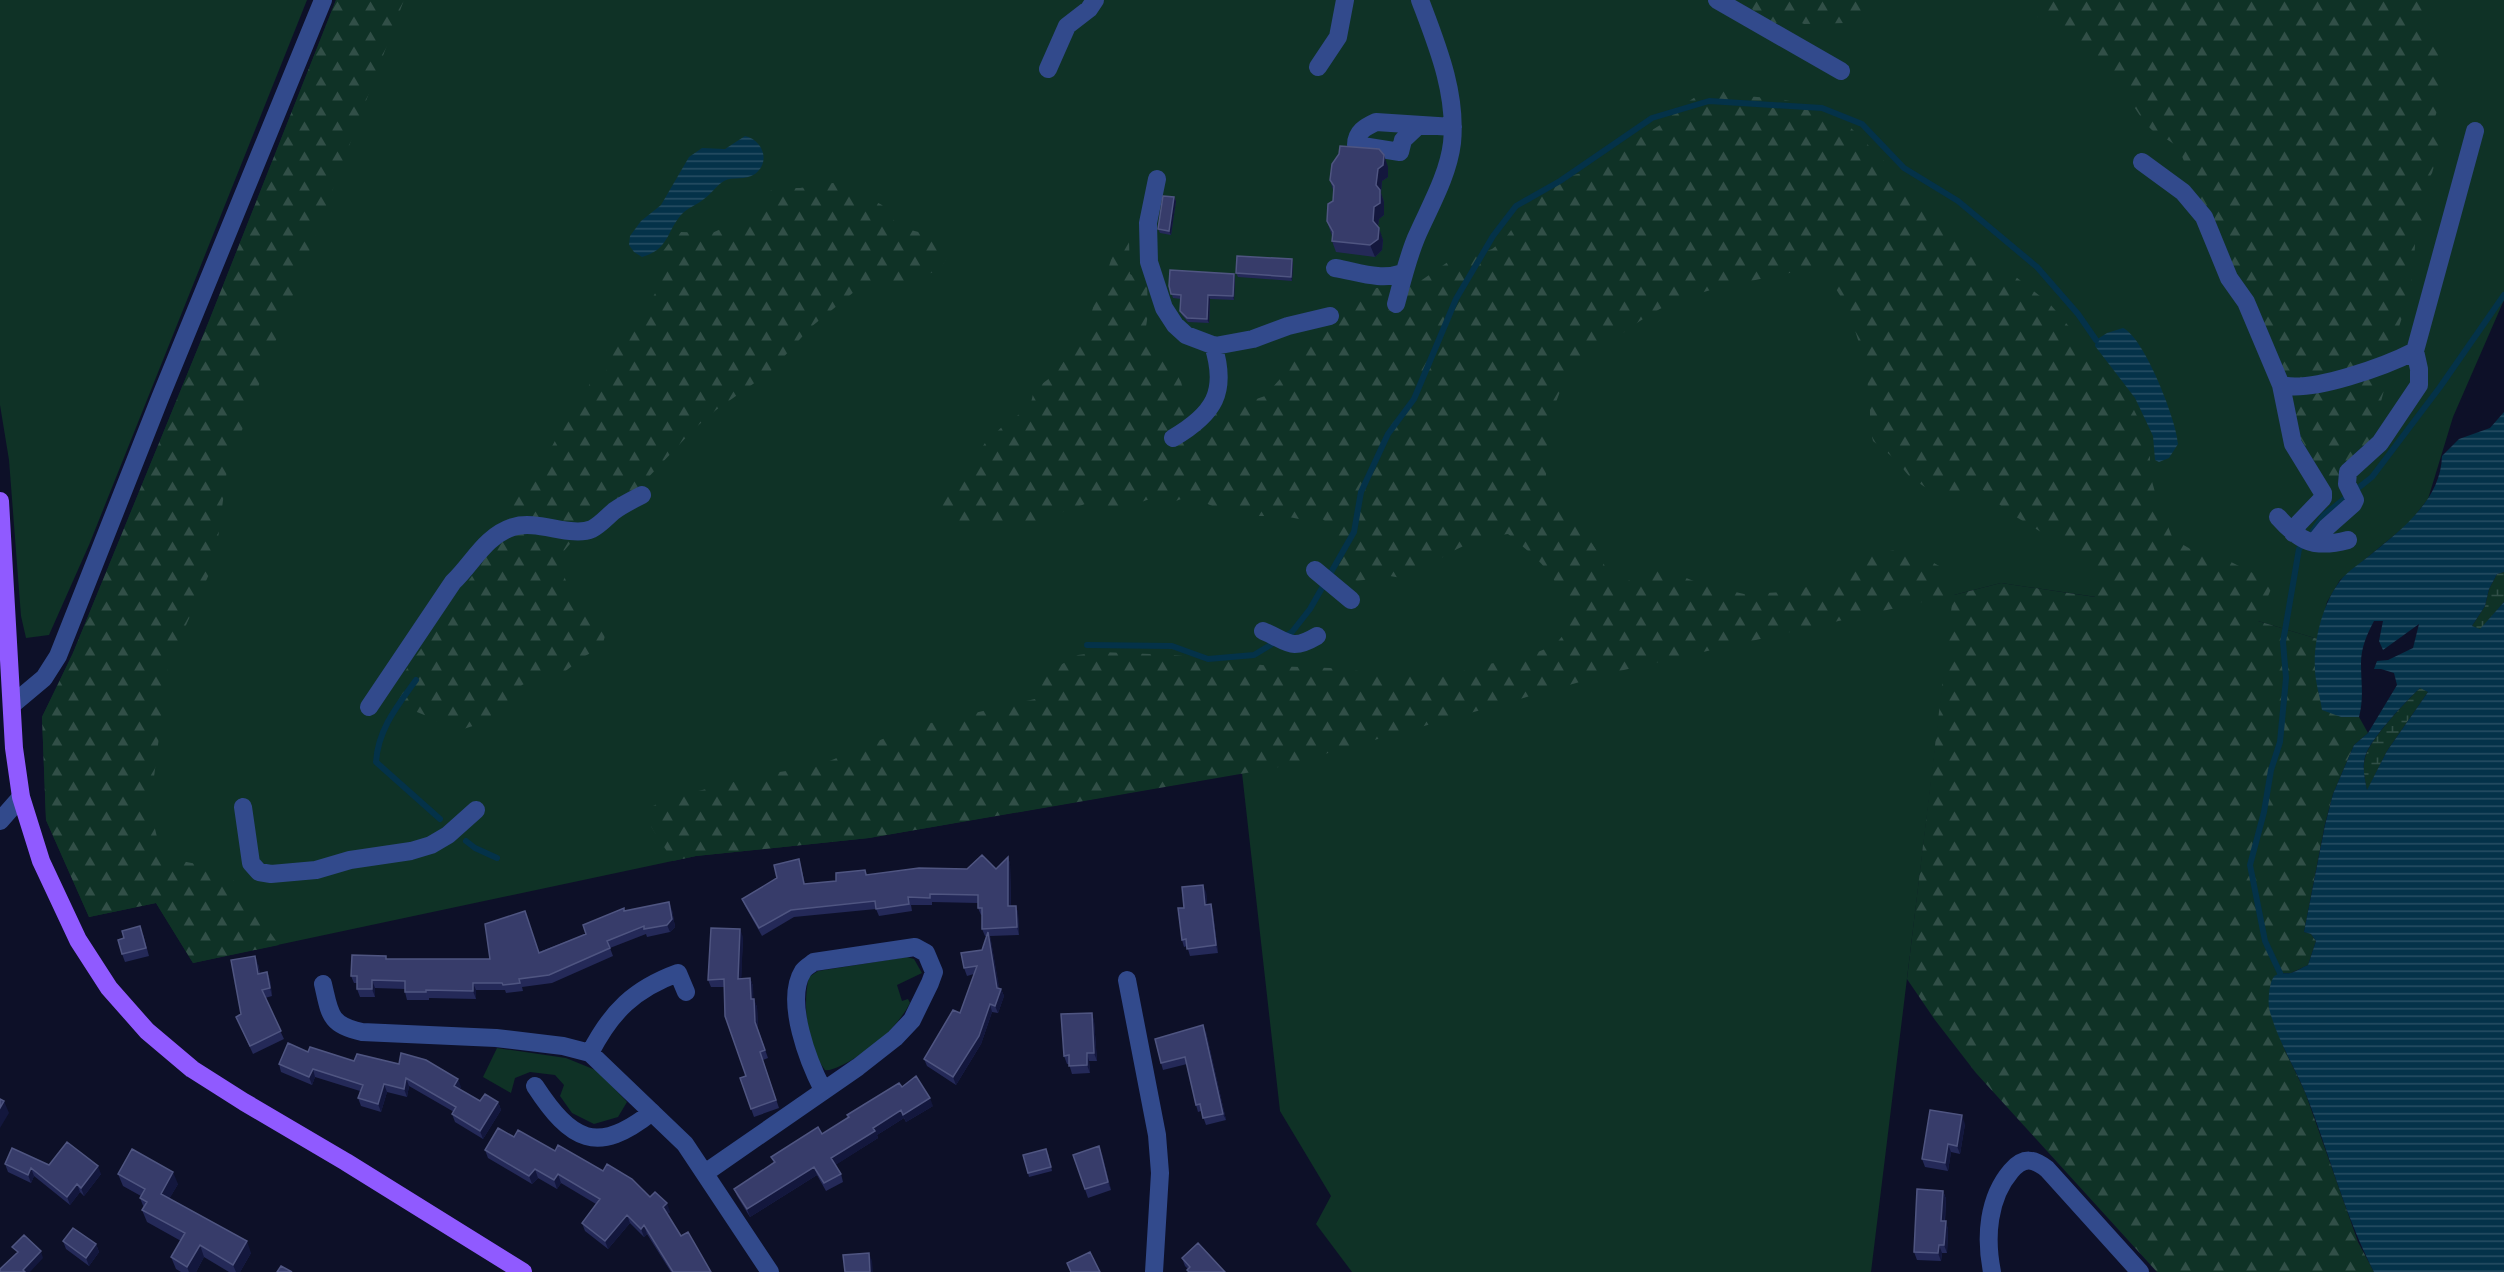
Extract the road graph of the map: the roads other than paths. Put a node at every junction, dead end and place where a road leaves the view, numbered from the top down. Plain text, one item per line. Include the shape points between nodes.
1 (323, 0) edge
2 (1095, 0) edge
3 (1345, 0) edge
4 (1420, 0) edge
5 (1717, 0) edge
6 (1318, 67) dead end
7 (1048, 69) dead end
8 (1841, 71) dead end
9 (1419, 125) dead end
10 (1453, 127) junction
11 (2475, 131) dead end
12 (2142, 162) dead end
13 (1157, 179) dead end
14 (1335, 268) dead end
15 (1404, 273) junction
16 (1396, 304) dead end
17 (1330, 316) dead end
18 (1213, 345) junction
19 (2415, 351) junction
20 (2282, 385) junction
21 (1173, 438) dead end
22 (642, 495) dead end
23 (0, 501) edge
24 (2278, 517) dead end
25 (2305, 540) junction
26 (2348, 540) dead end
27 (1317, 572) dead end
28 (1352, 600) dead end
29 (1317, 636) dead end
30 (1276, 637) dead end
31 (13, 704) junction
32 (369, 707) dead end
33 (21, 798) junction
34 (243, 807) dead end
35 (476, 810) dead end
36 (0, 821) edge
37 (1127, 980) dead end
38 (323, 984) dead end
39 (686, 992) dead end
40 (590, 1053) junction
41 (535, 1086) dead end
42 (823, 1090) junction
43 (652, 1112) junction
44 (705, 1173) junction
45 (523, 1272) edge
46 (770, 1272) edge
47 (1154, 1272) edge
48 (1992, 1272) edge
49 (2140, 1272) edge

1 - 31 street via 58,656 44,678
2 - 7 street via 1067,26
3 - 6 street via 1338,37
4 - 10 street via 1446,74
5 - 8 street
9 - 10 street
10 - 15 street via 1447,165
11 - 19 street
12 - 20 street via 2183,192 2204,217 2229,278 2246,302
13 - 18 street via 1149,209 1147,248 1164,308 1186,334
14 - 15 street via 1372,277 1391,278
15 - 16 street
17 - 18 street via 1253,339
18 - 21 street via 1220,383 1213,403 1194,426
19 - 20 street via 2328,382 2290,388
19 - 25 street via 2419,385 2380,443 2348,472 2353,504
20 - 25 street via 2293,444 2323,493 2299,523
22 - 32 street via 591,530 514,526 486,543 447,591
23 - 31 main road
24 - 25 street
25 - 26 street via 2331,545
27 - 28 street
29 - 30 street via 1304,644
31 - 33 main road
33 - 36 street
33 - 45 main road via 41,861 78,940 109,988 147,1031 192,1069 243,1102
34 - 35 street via 251,863 259,872 271,874 316,870 421,848 448,835
37 - 47 street via 1157,1135 1160,1173
38 - 40 street via 329,1012 344,1028 505,1039
39 - 40 street via 678,973 633,996 601,1030
40 - 43 street
41 - 43 street via 566,1125 596,1139 622,1133
42 - 42 street via 810,1067 798,1020 798,982 804,970 814,962 891,949 915,947 926,953 934,972 912,1020 873,1056
42 - 44 street
43 - 44 street via 685,1144
44 - 46 street
48 - 49 street via 1991,1209 2000,1185 2014,1167 2025,1161 2036,1161 2047,1169

